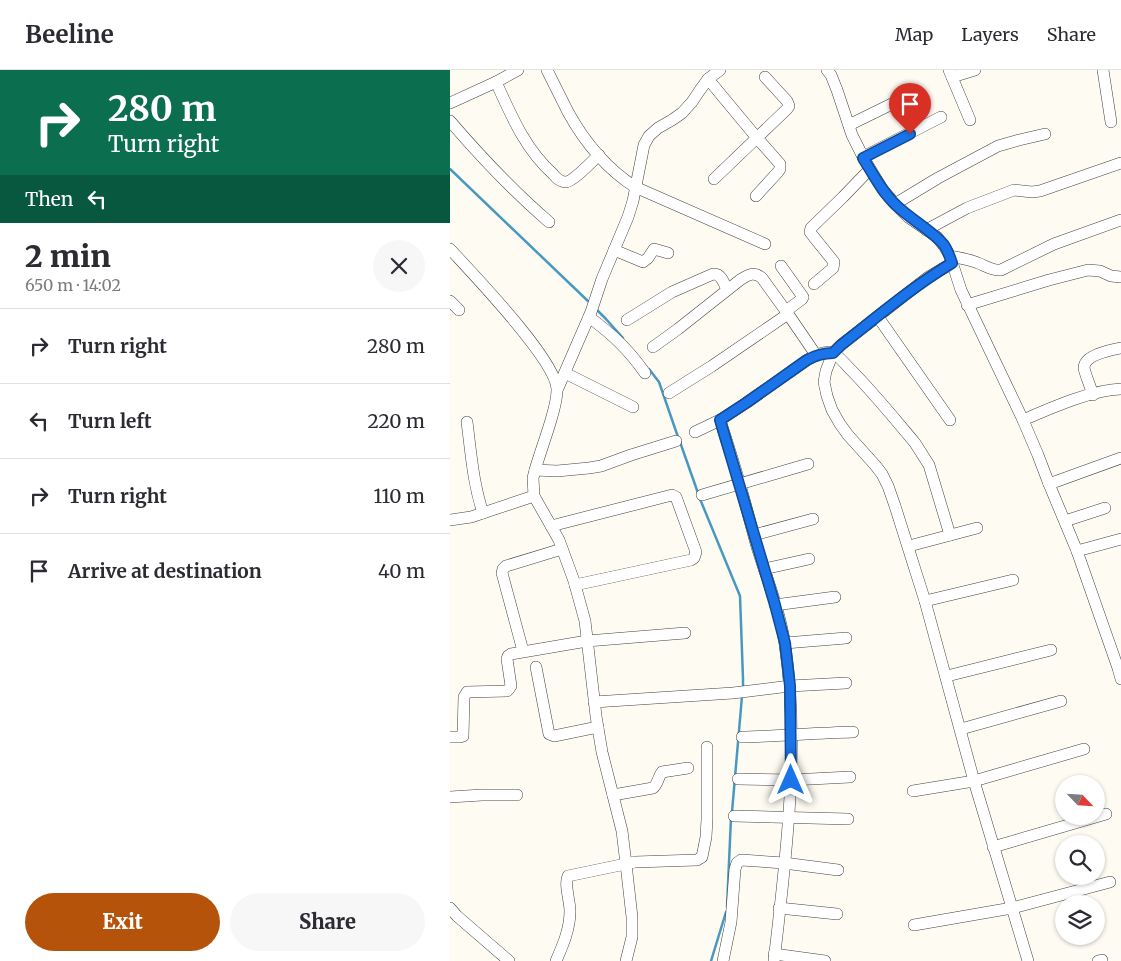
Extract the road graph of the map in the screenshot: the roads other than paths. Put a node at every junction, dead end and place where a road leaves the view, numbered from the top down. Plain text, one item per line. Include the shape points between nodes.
1 (547, 70) edge
2 (720, 70) edge
3 (827, 70) edge
4 (976, 70) edge
5 (1103, 70) edge
6 (513, 71) edge
7 (950, 74) edge
8 (765, 77) dead end
9 (708, 79) junction
10 (496, 82) junction
11 (908, 96) dead end
12 (450, 103) edge
13 (941, 118) dead end
14 (970, 120) dead end
15 (450, 121) edge
16 (1111, 122) dead end
17 (848, 125) junction
18 (1045, 134) dead end
19 (757, 138) junction
20 (598, 155) junction
21 (863, 158) junction
22 (1121, 163) edge
23 (870, 168) junction
24 (714, 179) dead end
25 (635, 187) junction
26 (756, 196) dead end
27 (895, 204) junction
28 (1121, 220) edge
29 (549, 222) dead end
30 (926, 230) junction
31 (765, 244) dead end
32 (450, 249) edge
33 (614, 250) junction
34 (668, 253) dead end
35 (951, 260) junction
36 (781, 266) dead end
37 (1121, 277) edge
38 (814, 284) dead end
39 (727, 290) junction
40 (450, 300) edge
41 (967, 305) junction
42 (459, 310) dead end
43 (592, 310) junction
44 (787, 312) junction
45 (878, 317) junction
46 (627, 320) dead end
47 (653, 347) dead end
48 (1121, 348) edge
49 (833, 353) junction
50 (816, 355) junction
51 (565, 373) junction
52 (644, 373) dead end
53 (558, 388) junction
54 (1121, 389) edge
55 (669, 393) dead end
56 (1087, 396) junction
57 (633, 407) dead end
58 (720, 420) junction
59 (950, 420) dead end
60 (1023, 420) junction
61 (467, 422) dead end
62 (695, 432) dead end
63 (676, 441) dead end
64 (1121, 458) edge
65 (808, 464) dead end
66 (535, 470) junction
67 (740, 483) junction
68 (1049, 484) junction
69 (702, 495) dead end
70 (534, 496) junction
71 (1105, 508) dead end
72 (483, 513) junction
73 (813, 519) dead end
74 (450, 520) edge
75 (1065, 521) junction
76 (551, 526) junction
77 (977, 528) dead end
78 (754, 535) junction
79 (950, 535) junction
80 (1117, 540) edge
81 (909, 546) junction
82 (562, 548) junction
83 (1077, 551) junction
84 (809, 559) dead end
85 (764, 569) junction
86 (1013, 580) dead end
87 (575, 585) junction
88 (835, 597) dead end
89 (925, 601) junction
90 (775, 605) junction
91 (685, 633) dead end
92 (846, 638) dead end
93 (587, 641) junction
94 (785, 643) junction
95 (1051, 650) dead end
96 (523, 651) junction
97 (536, 667) dead end
98 (1120, 672) edge
99 (947, 676) junction
100 (846, 683) dead end
101 (790, 686) junction
102 (1060, 701) dead end
103 (594, 702) junction
104 (598, 727) junction
105 (960, 729) junction
106 (853, 732) dead end
107 (791, 735) junction
108 (450, 737) edge
109 (742, 737) dead end
110 (707, 747) dead end
111 (1084, 749) dead end
112 (688, 768) dead end
113 (850, 777) dead end
114 (738, 778) dead end
115 (791, 780) junction
116 (974, 781) junction
117 (913, 791) dead end
118 (517, 795) dead end
119 (613, 795) junction
120 (450, 797) edge
121 (1106, 814) dead end
122 (734, 816) dead end
123 (788, 818) junction
124 (848, 819) dead end
125 (993, 847) junction
126 (784, 863) junction
127 (626, 864) junction
128 (838, 870) dead end
129 (1110, 882) dead end
130 (450, 908) edge
131 (779, 908) junction
132 (1012, 908) junction
133 (837, 914) dead end
134 (914, 925) dead end
135 (774, 958) edge
136 (509, 961) edge
137 (556, 961) edge
138 (626, 961) edge
139 (723, 961) edge
140 (825, 961) edge
141 (1028, 961) edge

1 - 20 street via 569,113
2 - 9 street
3 - 17 street
4 - 7 street
5 - 16 street
6 - 10 street
7 - 14 street
8 - 19 street via 789,106
9 - 19 street
9 - 25 street via 682,113 649,136 642,152
10 - 12 street
10 - 20 street via 523,138 534,155 558,179 567,182
11 - 17 street
13 - 21 street
15 - 29 street via 498,175
17 - 21 street
18 - 27 street via 998,146
19 - 24 street
19 - 26 street via 780,166
20 - 25 street
21 - 23 street
22 - 30 street via 1040,191 1014,190
23 - 27 street
23 - 38 street via 811,228 810,232 834,262 832,268
25 - 31 street
25 - 33 street via 628,217
27 - 30 street
28 - 35 street via 1054,244 1001,270 992,270 977,262
30 - 35 street via 944,246
32 - 53 street via 534,345 550,367
33 - 34 street via 643,262 654,249
33 - 43 street
35 - 41 street
35 - 45 street
36 - 44 street via 803,297
37 - 41 street via 1088,270
39 - 44 street via 749,275 758,274
39 - 46 street via 720,276 713,274 672,292
39 - 47 street
40 - 42 street
41 - 60 street
43 - 51 street
43 - 52 street
44 - 50 street
44 - 55 street
45 - 49 street
45 - 59 street
48 - 56 street via 1093,356 1086,362
49 - 50 street
49 - 79 street via 858,377 924,454
49 - 81 street via 824,382 832,410 848,435 882,474
50 - 58 street
51 - 53 street
51 - 57 street
53 - 66 street
54 - 56 street
56 - 60 street
58 - 62 street
58 - 67 street
60 - 68 street
61 - 72 street via 474,481
63 - 66 street via 601,466
64 - 68 street
65 - 67 street
66 - 70 street
67 - 69 street
67 - 78 street
68 - 75 street
70 - 72 street
70 - 76 street
71 - 75 street
72 - 74 street
73 - 78 street
75 - 83 street
76 - 82 street
76 - 87 street via 672,495 676,497 696,552 694,558
77 - 79 street
78 - 85 street
79 - 81 street
80 - 83 street
81 - 89 street
82 - 87 street
82 - 96 street via 503,569
83 - 98 street
84 - 85 street
85 - 90 street
86 - 89 street
87 - 93 street
88 - 90 street
89 - 99 street
90 - 94 street
91 - 93 street
92 - 94 street
93 - 96 street
93 - 103 street
94 - 101 street
95 - 99 street
96 - 108 street via 508,656 510,689 465,694 463,736
97 - 104 street via 549,734 554,736
99 - 105 street
100 - 101 street
101 - 103 street
101 - 107 street
102 - 105 street
103 - 104 street
104 - 119 street
105 - 116 street
106 - 107 street
107 - 109 street
107 - 115 street
110 - 127 street via 707,819 702,857 698,860
111 - 116 street
112 - 119 street via 662,772 653,788
113 - 115 street
114 - 115 street
115 - 123 street
116 - 117 street
116 - 125 street
118 - 120 street
119 - 127 street
121 - 125 street
122 - 123 street
123 - 124 street
123 - 126 street
125 - 132 street
126 - 128 street
126 - 131 street
126 - 139 street via 741,860 737,863
127 - 137 street via 566,877 570,913 568,930
127 - 138 street via 632,937
129 - 132 street
130 - 136 street
131 - 133 street
131 - 135 street
132 - 134 street
132 - 141 street
135 - 140 street

